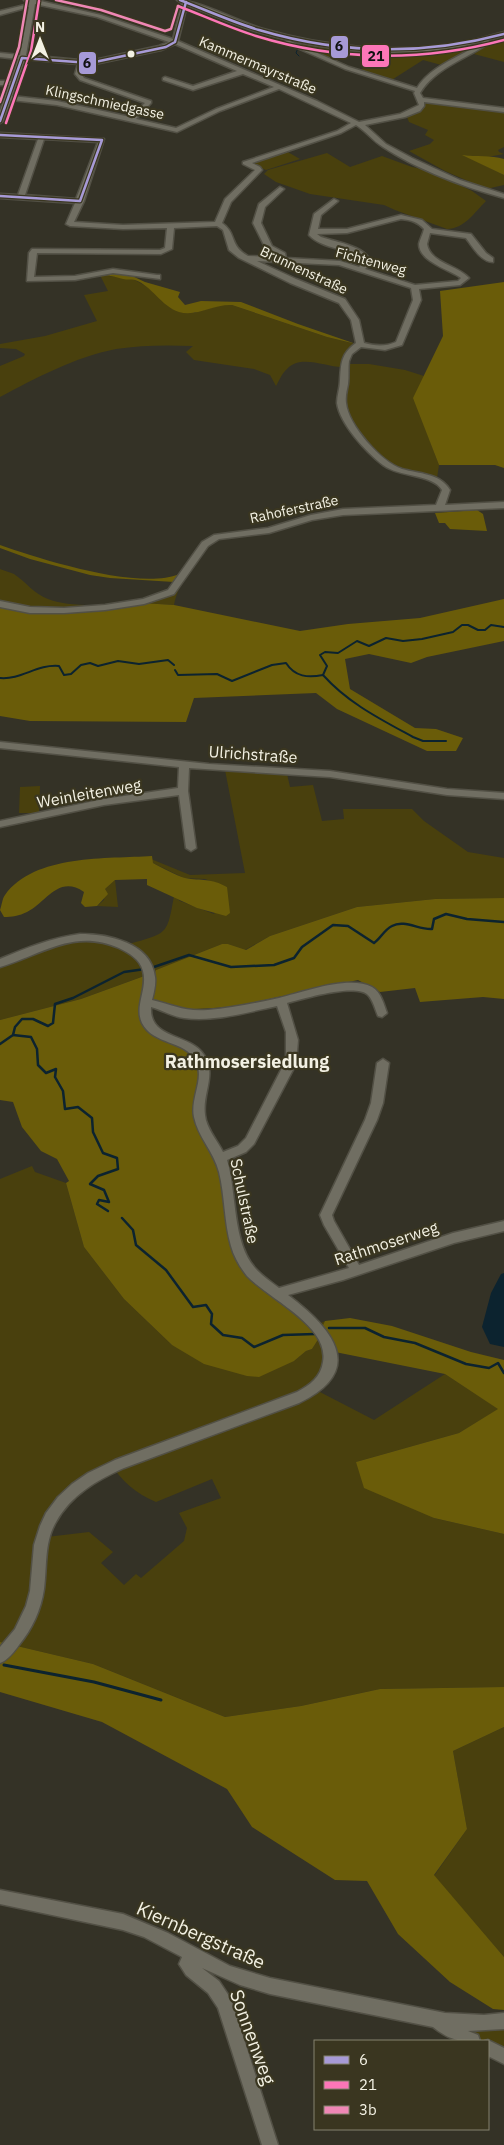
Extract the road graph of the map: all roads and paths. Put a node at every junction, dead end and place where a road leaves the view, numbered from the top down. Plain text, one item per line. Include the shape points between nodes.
1 (183, 1) edge
2 (31, 2) edge
3 (0, 12) edge
4 (176, 34) junction
5 (504, 34) edge
6 (165, 38) junction
7 (286, 38) junction
8 (484, 39) junction
9 (174, 42) junction
10 (166, 47) junction
11 (184, 47) junction
12 (0, 55) edge
13 (22, 58) junction
14 (82, 63) junction
15 (244, 71) junction
16 (165, 79) dead end
17 (0, 82) edge
18 (14, 83) junction
19 (276, 88) dead end
20 (418, 90) junction
21 (9, 98) junction
22 (420, 100) junction
23 (504, 110) edge
24 (131, 120) junction
25 (0, 122) edge
26 (357, 123) junction
27 (0, 134) edge
28 (42, 136) junction
29 (280, 189) dead end
30 (0, 196) edge
31 (504, 196) edge
32 (21, 198) junction
33 (80, 201) junction
34 (334, 201) dead end
35 (218, 224) junction
36 (170, 226) junction
37 (313, 231) junction
38 (428, 232) junction
39 (248, 259) junction
40 (283, 260) junction
41 (490, 260) dead end
42 (361, 269) junction
43 (156, 277) dead end
44 (415, 287) junction
45 (360, 344) junction
46 (504, 505) edge
47 (440, 507) junction
48 (0, 604) edge
49 (0, 746) edge
50 (184, 764) junction
51 (183, 791) junction
52 (504, 796) edge
53 (0, 824) edge
54 (191, 848) dead end
55 (0, 963) edge
56 (281, 1001) junction
57 (147, 1003) junction
58 (382, 1013) dead end
59 (383, 1063) dead end
60 (221, 1158) junction
61 (504, 1226) edge
62 (356, 1270) junction
63 (279, 1294) junction
64 (0, 1657) edge
65 (0, 1897) edge
66 (191, 1954) junction
67 (436, 2020) junction
68 (504, 2021) edge
69 (470, 2040) edge
70 (489, 2048) edge
71 (504, 2056) edge
72 (270, 2145) edge

1 - 4 street
1 - 7 street
2 - 3 street
2 - 6 street, Kammermayrstraße via 99,16
2 - 13 street via 28,37
4 - 6 street
4 - 9 street
5 - 8 street
6 - 9 street, Kammermayrstraße
7 - 8 street via 341,46 404,49 446,47
7 - 20 street via 286,41 318,57
8 - 20 street via 487,41 433,75
9 - 10 street
9 - 11 street, Kammermayrstraße
10 - 11 street
10 - 14 street
11 - 15 street, Kammermayrstraße
12 - 13 street
13 - 14 street
13 - 18 street
14 - 24 street via 78,74 82,79 149,102
15 - 16 street via 193,88
15 - 26 street, Kammermayrstraße
17 - 18 street
18 - 21 street
19 - 24 street, Klingschmiedgasse via 218,110 180,129
20 - 22 street
21 - 24 street, Klingschmiedgasse via 45,100
21 - 25 street
22 - 23 street
22 - 26 street via 421,107 411,114
26 - 31 street, Kammermayrstraße via 384,145 410,159 458,181
26 - 35 street via 331,135 245,163 259,170 228,201
27 - 28 street
28 - 32 street
28 - 33 street via 102,140
29 - 40 street via 262,206 257,223 270,248 282,255
30 - 32 street
32 - 33 street
33 - 36 street via 70,224
34 - 37 street via 318,214
35 - 36 street
35 - 39 street, Brunnenstraße via 226,229 232,248
36 - 43 street via 168,249 161,252 35,251 30,279 75,278 113,271
37 - 38 street via 347,231 404,217 423,223
37 - 42 street via 318,239 363,256 367,263
38 - 41 street via 468,236
38 - 44 street via 424,244 428,255 465,278 456,284
39 - 40 street, Fichtenweg
39 - 45 street, Brunnenstraße via 342,301 355,320
40 - 42 street, Fichtenweg via 338,263
42 - 44 street, Fichtenweg
44 - 45 street, Fichtenweg via 417,300 400,343 380,349
45 - 47 street via 345,358 341,401 344,412 368,446 387,465 444,484 446,490
46 - 47 street, Rahoferstraße
47 - 48 street, Rahoferstraße via 343,512 269,530 217,537 205,544 171,592 150,600 64,610 34,610
49 - 50 street, Ulrichstraße
50 - 51 street
50 - 52 street, Ulrichstraße via 330,774 447,792
51 - 53 street, Weinleitenweg via 104,802
51 - 54 street
55 - 57 street, Schulstraße via 54,941 82,937 108,939 137,954 148,968 151,985
56 - 57 street via 196,1014
56 - 58 street via 362,987 373,993
56 - 60 street via 294,1052 290,1064 250,1141 242,1149
57 - 60 street, Schulstraße via 145,1013 150,1026 190,1048 201,1059 204,1072 200,1119
59 - 62 street via 371,1120 326,1215
60 - 63 street, Schulstraße via 240,1256 253,1276
61 - 62 street, Rathmoserweg via 453,1238
62 - 63 street, Rathmoserweg
63 - 64 street, Schulstraße via 314,1323 328,1343 330,1362 321,1382 296,1398 107,1470 71,1493 50,1518 44,1533 36,1594 27,1623
65 - 66 street, Kiernbergstraße via 123,1922 153,1933
66 - 67 street, Kiernbergstraße via 226,1972 280,1989
66 - 72 street, Sonnenweg via 187,1964 189,1968 210,1982 225,2005
67 - 68 street, Kiernbergstraße via 483,2024
67 - 69 street
70 - 71 street

